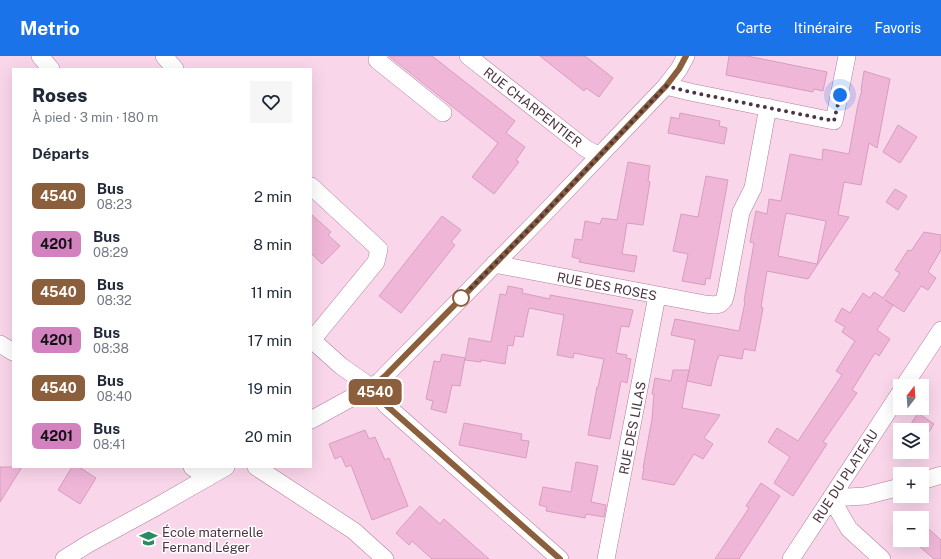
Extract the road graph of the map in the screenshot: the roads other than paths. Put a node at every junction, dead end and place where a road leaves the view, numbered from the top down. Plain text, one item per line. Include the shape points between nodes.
1 (40, 56) edge
2 (164, 56) edge
3 (380, 56) edge
4 (468, 56) edge
5 (686, 56) edge
6 (847, 56) edge
7 (50, 68) edge
8 (174, 68) edge
9 (666, 86) junction
10 (768, 107) junction
11 (443, 113) dead end
12 (599, 156) junction
13 (312, 187) edge
14 (494, 264) junction
15 (657, 296) junction
16 (941, 330) edge
17 (312, 338) edge
18 (312, 340) edge
19 (0, 344) edge
20 (12, 351) edge
21 (909, 379) edge
22 (371, 387) junction
23 (893, 404) edge
24 (312, 419) edge
25 (193, 468) edge
26 (224, 468) edge
27 (258, 468) edge
28 (941, 476) edge
29 (208, 478) junction
30 (929, 479) edge
31 (893, 489) edge
32 (831, 498) junction
33 (64, 559) edge
34 (385, 559) edge
35 (560, 559) edge
36 (606, 559) edge
37 (791, 559) edge
38 (882, 559) edge

1 - 7 street
2 - 8 street
3 - 11 street via 377,60
4 - 12 street, RUE CHARPENTIER via 585,148
5 - 9 street
6 - 10 street via 834,121
9 - 10 street
9 - 12 street
10 - 15 street, RUE DES ROSES via 753,188 742,212 724,300 714,305
12 - 14 street
13 - 17 street via 379,249 376,262
14 - 15 street, RUE DES ROSES
14 - 22 street via 385,376
15 - 36 street, RUE DES LILAS
16 - 21 street
18 - 22 street via 341,366
19 - 20 street
22 - 24 street
22 - 35 street via 387,406
23 - 32 street, RUE DU PLATEAU
25 - 29 street
26 - 29 street
27 - 34 street via 354,532
28 - 30 street
29 - 33 street
31 - 32 street via 865,496
32 - 37 street, RUE DU PLATEAU
32 - 38 street via 849,530

